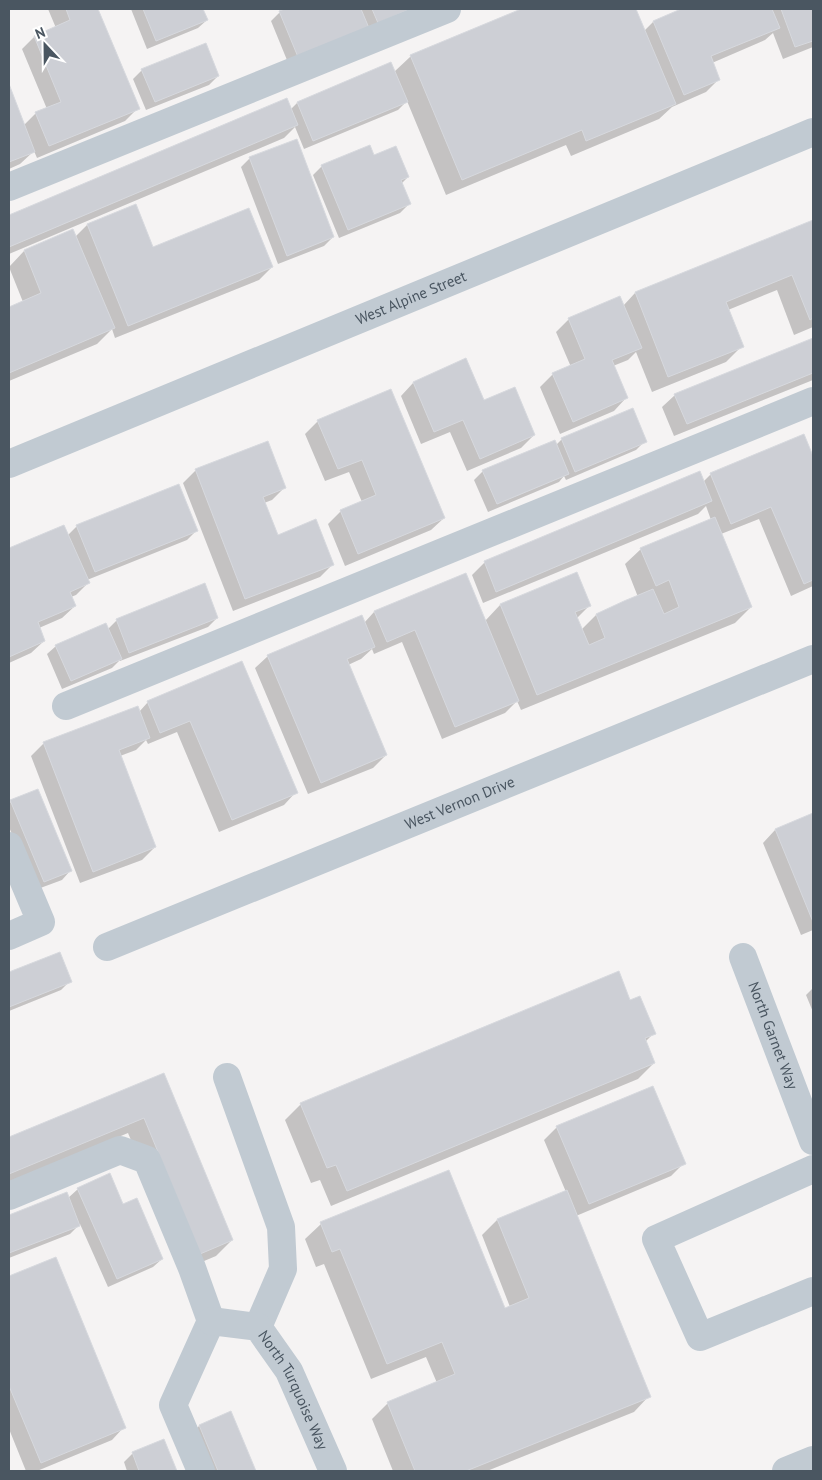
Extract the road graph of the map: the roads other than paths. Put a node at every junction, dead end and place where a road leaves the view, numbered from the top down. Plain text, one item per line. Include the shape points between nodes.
1 (447, 9) edge
2 (813, 132) edge
3 (9, 187) edge
4 (813, 401) edge
5 (9, 464) edge
6 (813, 659) edge
7 (66, 706) dead end
8 (9, 846) edge
9 (9, 936) edge
10 (107, 947) dead end
11 (743, 957) dead end
12 (227, 1077) dead end
13 (813, 1141) edge
14 (813, 1169) edge
15 (9, 1196) edge
16 (813, 1291) edge
17 (211, 1321) junction
18 (258, 1327) junction
19 (813, 1460) edge
20 (201, 1471) edge
21 (333, 1471) edge
22 (786, 1471) edge

1 - 3 street
2 - 5 street, West Alpine Street
4 - 7 street
6 - 10 street, West Vernon Drive
8 - 9 street via 41,922
11 - 13 street, North Garnet Way
12 - 18 street via 281,1227 283,1269
14 - 16 street via 656,1239 700,1338
15 - 17 street via 120,1150 146,1160
17 - 18 street, North Turquoise Way
17 - 20 street via 173,1405
18 - 21 street, North Turquoise Way via 289,1370
19 - 22 street

